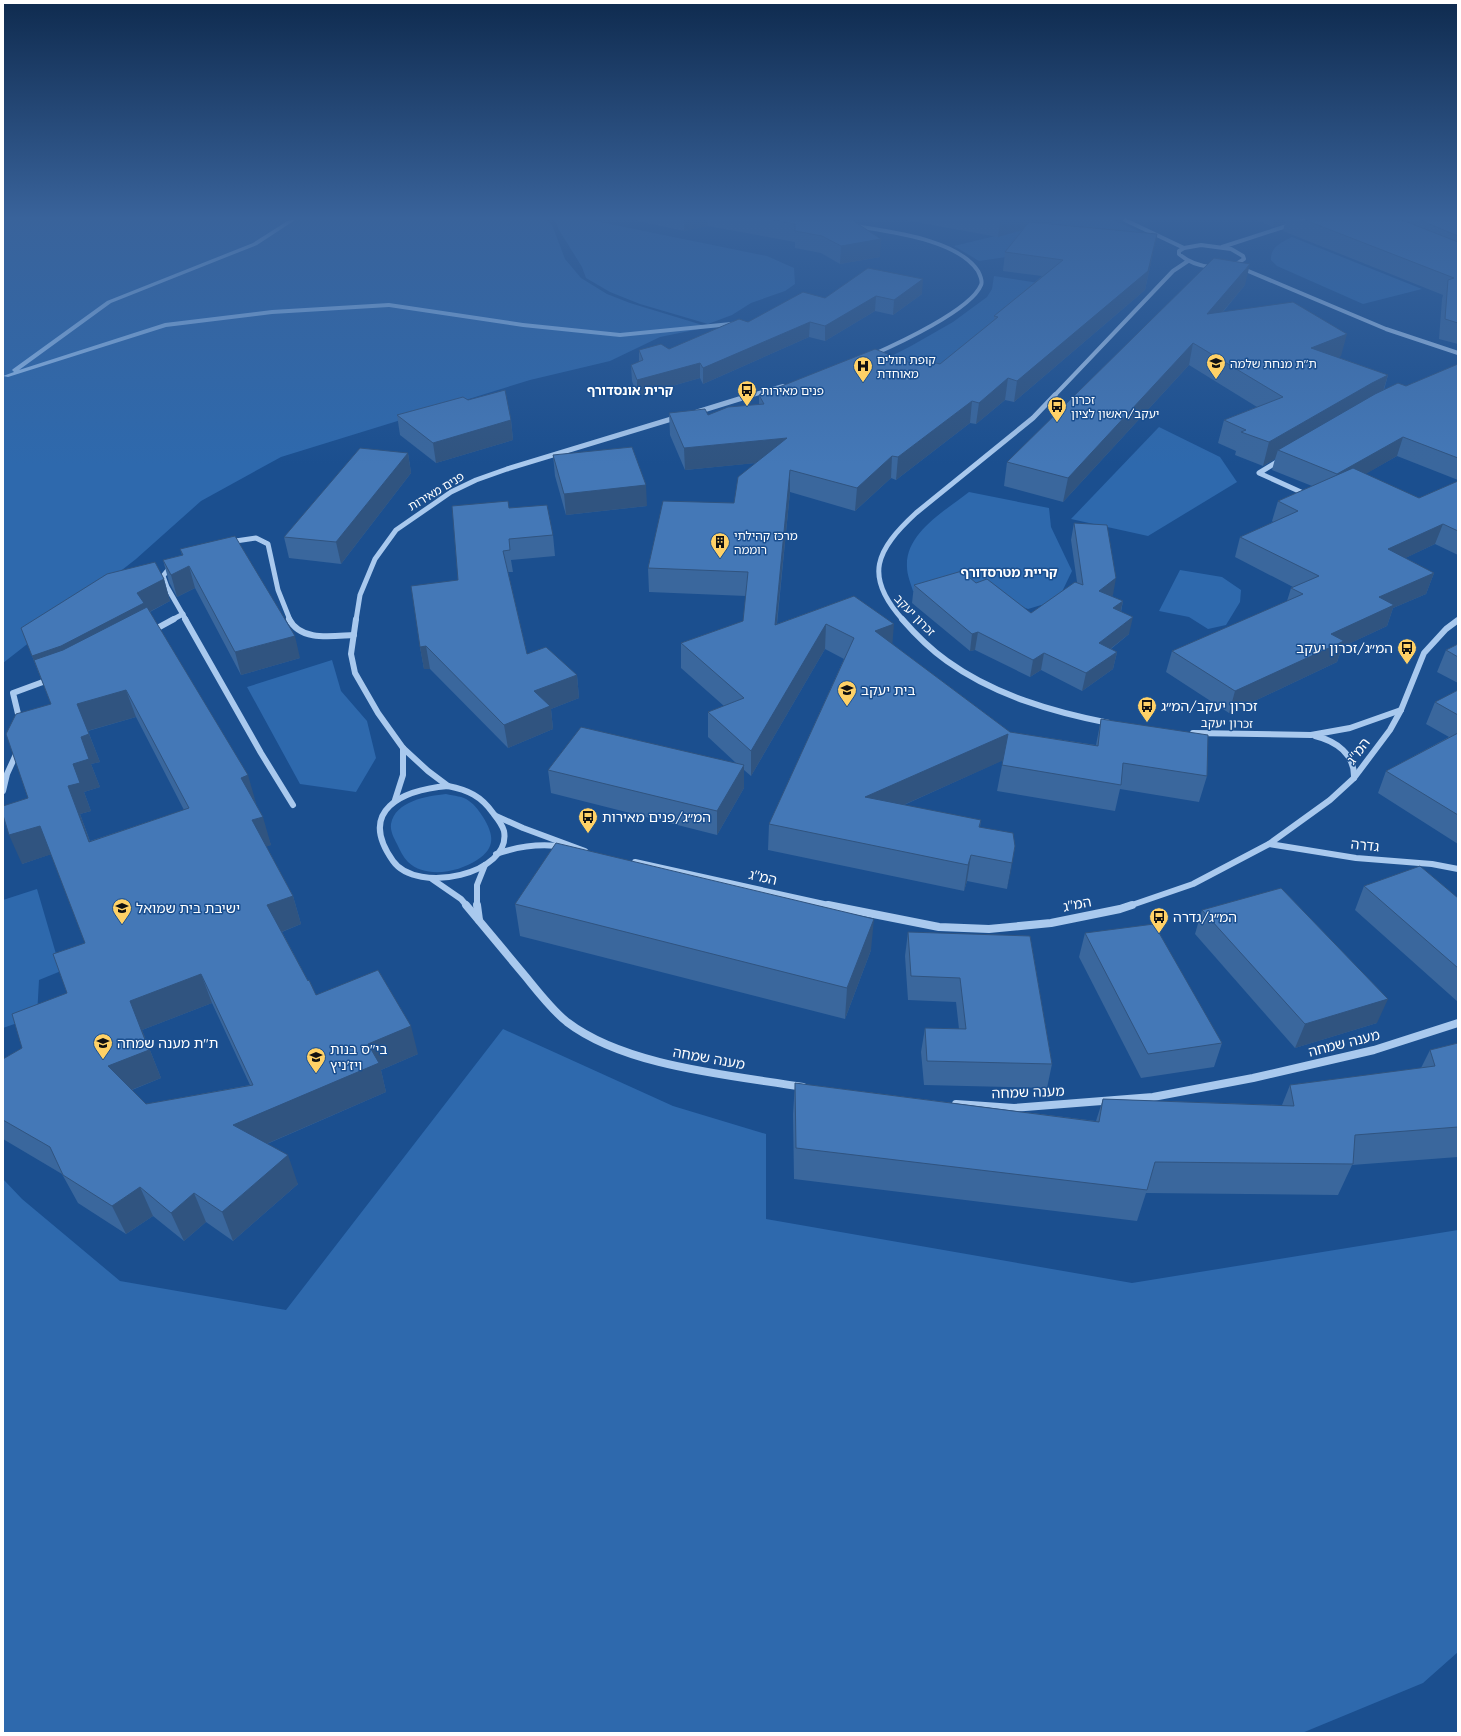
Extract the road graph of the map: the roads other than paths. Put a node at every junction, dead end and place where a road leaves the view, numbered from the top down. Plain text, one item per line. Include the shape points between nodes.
1 (968, 301) edge
2 (1144, 301) edge
3 (1318, 301) edge
4 (1458, 353) edge
5 (865, 358) edge
6 (791, 384) edge
7 (695, 412) edge
8 (687, 415) edge
9 (1286, 457) edge
10 (1301, 492) edge
11 (220, 544) edge
12 (178, 561) edge
13 (183, 614) junction
14 (1458, 620) edge
15 (148, 632) edge
16 (354, 635) junction
17 (58, 677) edge
18 (1401, 710) junction
19 (1115, 724) edge
20 (22, 730) edge
21 (1186, 733) edge
22 (1311, 735) junction
23 (20, 745) edge
24 (403, 748) junction
25 (1354, 778) junction
26 (448, 786) junction
27 (3, 791) edge
28 (395, 800) junction
29 (293, 805) dead end
30 (495, 816) junction
31 (1269, 844) junction
32 (496, 854) junction
33 (630, 861) edge
34 (485, 865) junction
35 (1458, 869) edge
36 (432, 879) junction
37 (479, 921) junction
38 (1458, 1023) edge
39 (810, 1088) edge
40 (944, 1103) edge

1 - 5 street via 908,339
2 - 19 street, זכרון יעקב via 1033,418 899,528 880,564 878,579 883,597 897,615 924,642 952,664 1015,696 1063,712
3 - 4 street via 1360,319
6 - 7 street
8 - 16 street, פנים מאירות via 490,475 451,492 423,510 396,530 375,560 360,595
9 - 10 street via 1259,473
11 - 16 street via 256,538 268,544 285,612 296,630 310,635
12 - 13 street via 171,565 163,576
13 - 15 street
13 - 29 street
14 - 18 street, המ"ג via 1424,653
16 - 24 street, פנים מאירות via 351,654 355,673 378,713
17 - 20 street via 13,693
18 - 22 street, זכרון יעקב via 1350,728
18 - 25 street, המ"ג via 1390,730
21 - 22 street, זכרון יעקב
22 - 25 street, זכרון יעקב via 1340,747 1353,764
23 - 27 street via 7,774
24 - 26 street, פנים מאירות
24 - 28 street via 405,764
25 - 31 street, המ"ג via 1330,800
26 - 28 street via 410,792
26 - 30 street via 476,794 487,803
28 - 36 street via 384,811 378,824 380,836 389,856 398,867 413,875
30 - 32 street via 504,834 501,847
30 - 32 street via 588,852 542,844 523,845
31 - 33 street, המ"ג via 1193,884 1120,909 1051,923 989,929 938,927 874,915
31 - 35 street, גדרה via 1356,858 1432,864
32 - 34 street
34 - 36 street via 452,878
34 - 37 street via 478,876 475,889
36 - 37 street, מענה שמחה via 461,899
37 - 39 street, מענה שמחה via 545,1000 567,1022 591,1038 625,1052 671,1065
38 - 40 street, מענה שמחה via 1374,1050 1253,1078 1153,1097 1014,1108

